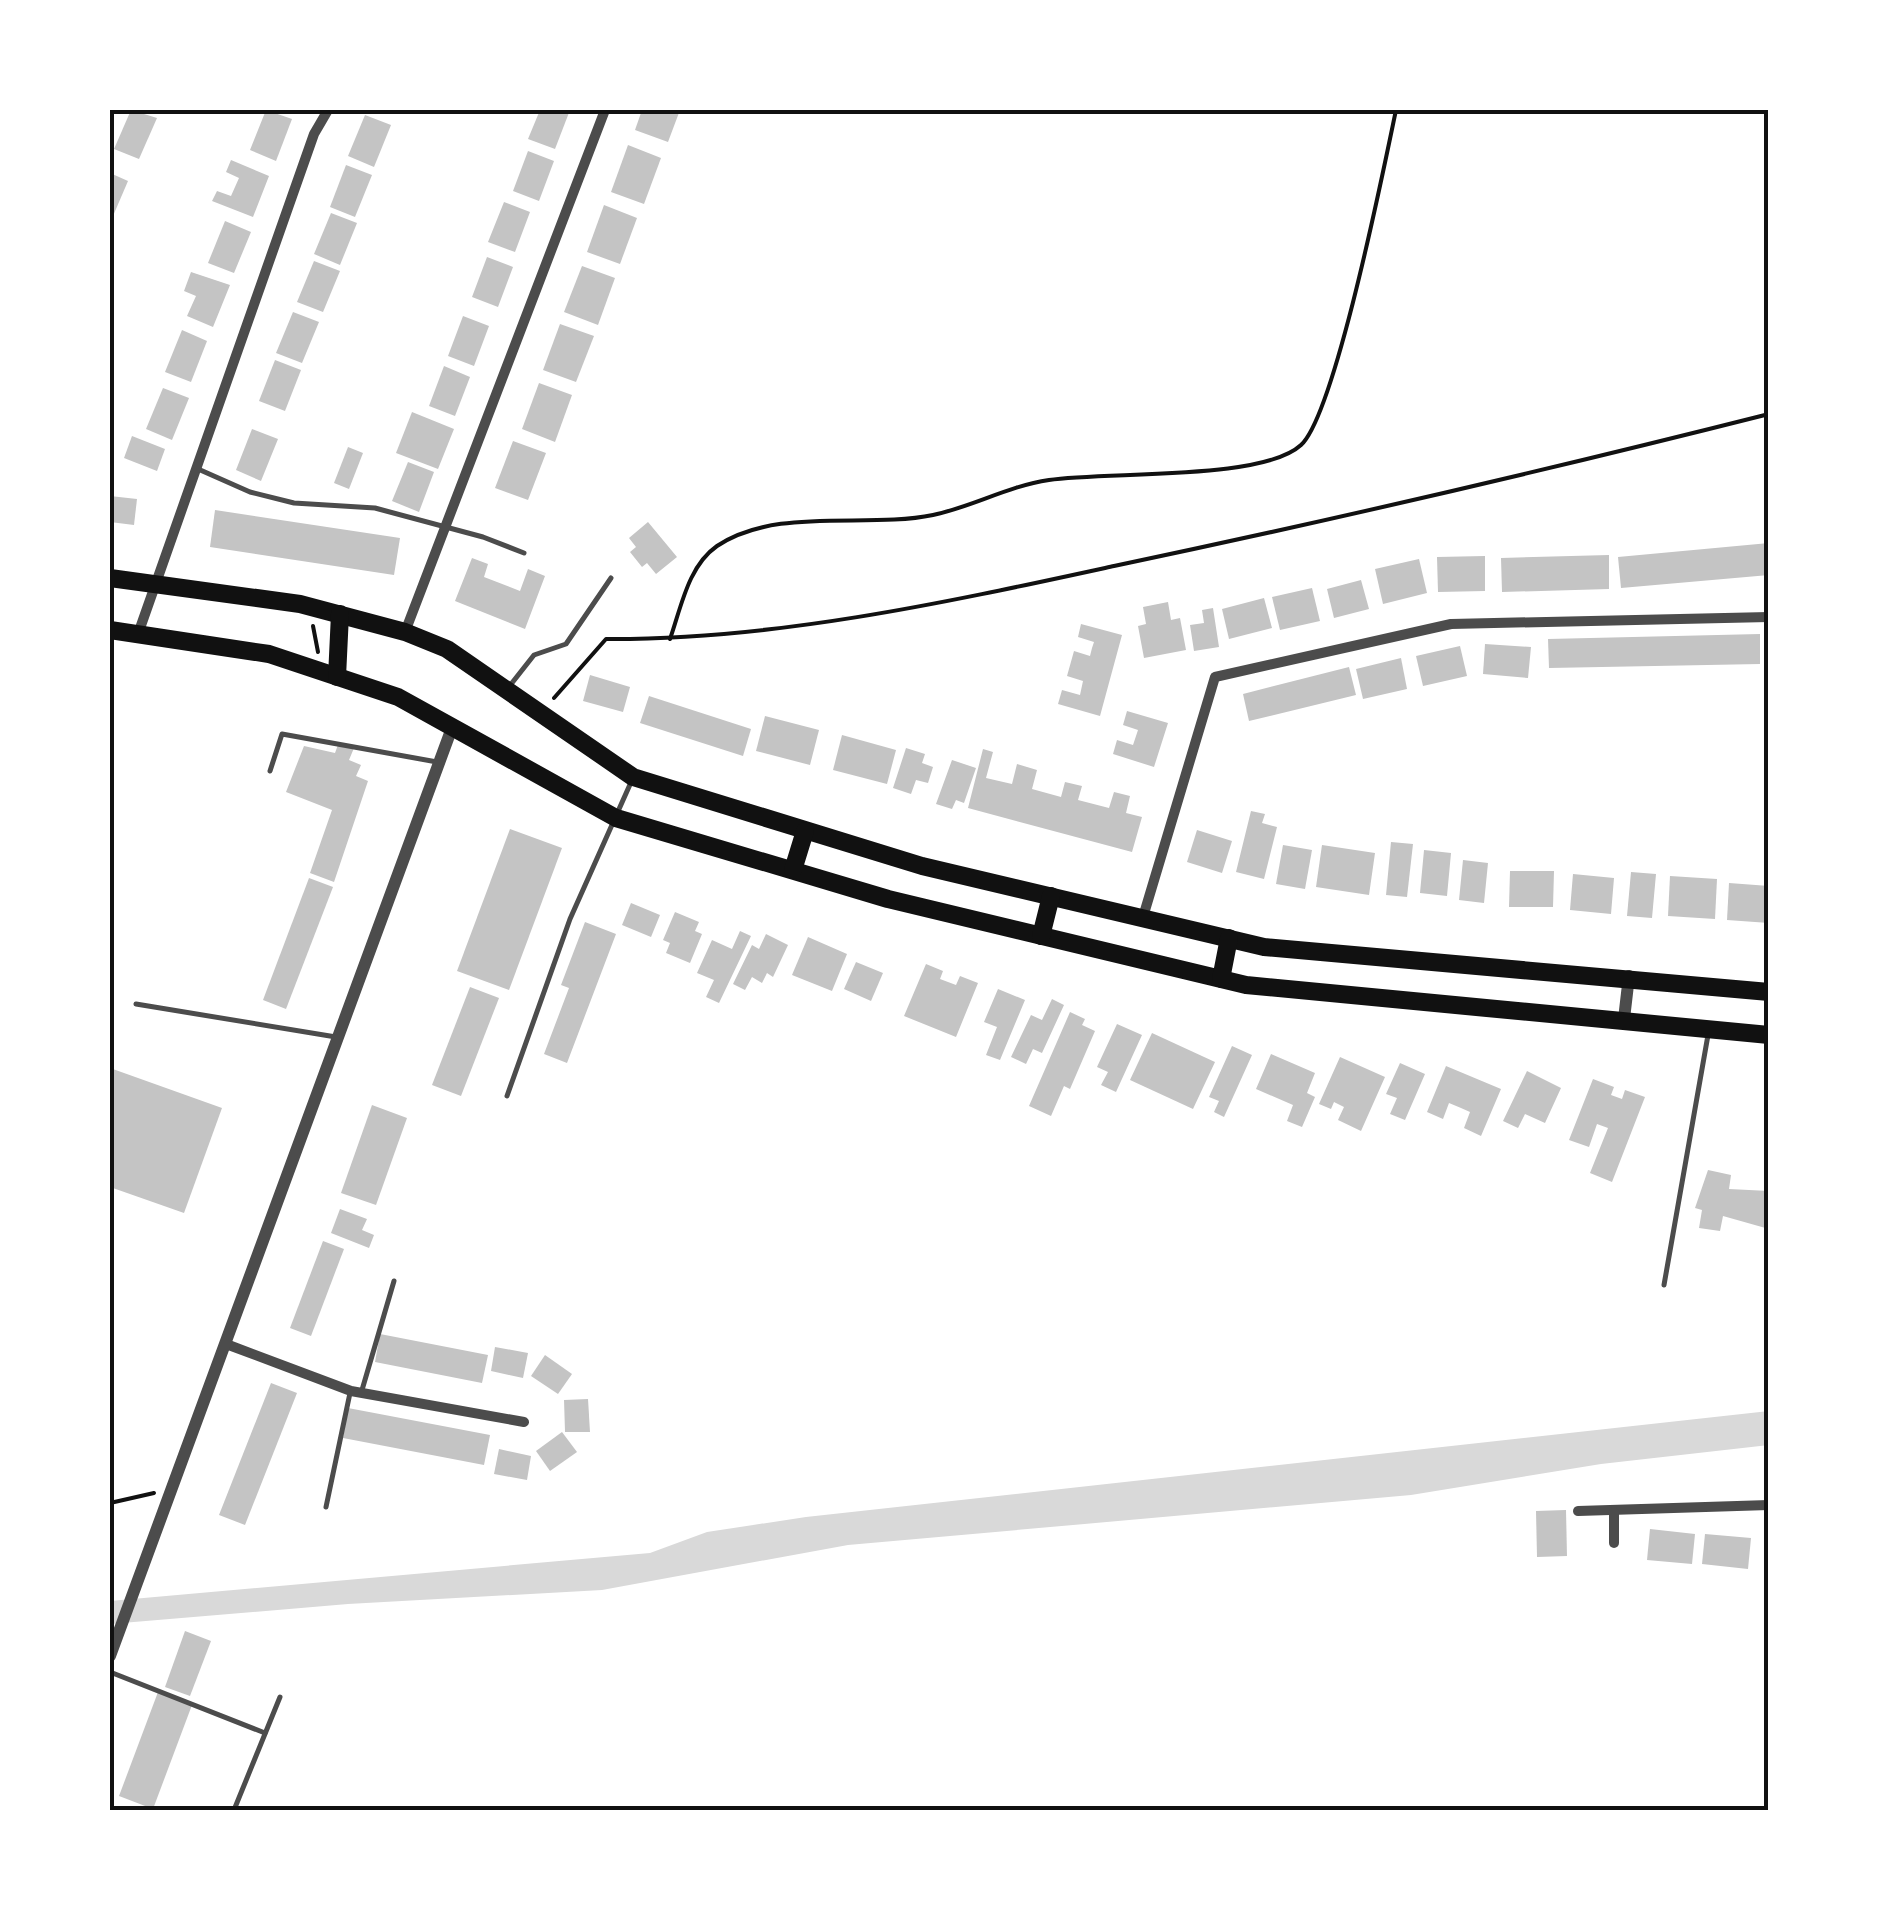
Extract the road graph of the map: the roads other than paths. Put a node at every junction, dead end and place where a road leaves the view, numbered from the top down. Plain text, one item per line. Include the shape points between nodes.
1 (328, 110) edge
2 (605, 110) edge
3 (195, 468) junction
4 (445, 528) junction
5 (524, 553) dead end
6 (110, 578) edge
7 (611, 578) dead end
8 (154, 586) junction
9 (340, 614) junction
10 (1769, 617) edge
11 (110, 630) edge
12 (405, 632) junction
13 (138, 634) junction
14 (329, 674) junction
15 (506, 690) junction
16 (454, 725) junction
17 (440, 762) junction
18 (270, 771) dead end
19 (633, 777) junction
20 (616, 818) junction
21 (805, 831) junction
22 (793, 870) junction
23 (1051, 896) junction
24 (1143, 917) junction
25 (1041, 936) junction
26 (1229, 938) junction
27 (1629, 976) junction
28 (1221, 979) junction
29 (1769, 992) edge
30 (136, 1004) dead end
31 (1624, 1019) junction
32 (1710, 1027) junction
33 (1769, 1035) edge
34 (338, 1038) junction
35 (506, 1096) dead end
36 (394, 1281) dead end
37 (1664, 1285) dead end
38 (226, 1344) junction
39 (356, 1392) junction
40 (524, 1422) dead end
41 (1769, 1505) edge
42 (326, 1507) dead end
43 (1578, 1511) dead end
44 (1614, 1512) junction
45 (1614, 1544) dead end
46 (110, 1656) edge
47 (110, 1672) edge
48 (280, 1698) dead end
49 (266, 1733) junction
50 (234, 1810) edge

1 - 3 street
2 - 4 street
3 - 4 lane via 279,500 375,508
3 - 8 street
4 - 5 lane
4 - 12 street
6 - 8 main road
7 - 15 lane via 566,644 534,655
8 - 9 main road
8 - 13 street
9 - 12 main road
9 - 14 main road
10 - 24 street via 1451,624 1215,677
11 - 13 main road
12 - 15 main road via 446,649
13 - 14 main road via 269,654
14 - 16 main road
15 - 19 main road
16 - 17 street
16 - 20 main road
17 - 18 lane via 282,734
17 - 34 street
19 - 20 lane
19 - 21 main road
20 - 22 main road
20 - 35 lane via 570,920
21 - 22 main road
21 - 23 main road
22 - 25 main road
23 - 24 main road
23 - 25 main road
24 - 26 main road
25 - 28 main road
26 - 27 main road via 1264,947
26 - 28 main road
27 - 29 main road
27 - 31 street
28 - 31 main road
30 - 34 lane
31 - 32 main road
32 - 33 main road
32 - 37 lane
34 - 38 street
36 - 39 lane
38 - 39 street
38 - 46 street
39 - 40 street
39 - 42 lane
41 - 44 street
43 - 44 street
44 - 45 street
47 - 49 lane
48 - 49 lane
49 - 50 lane

